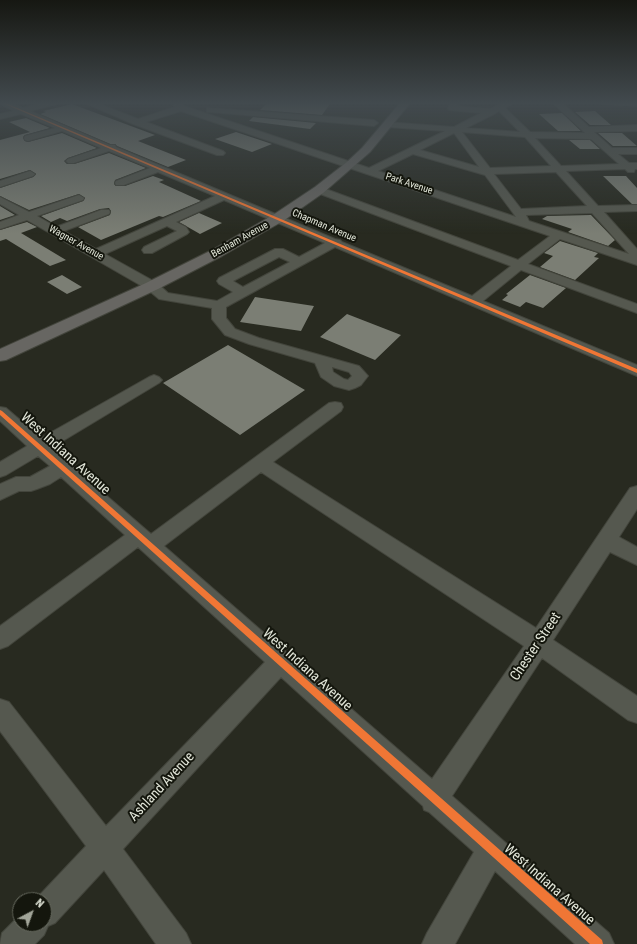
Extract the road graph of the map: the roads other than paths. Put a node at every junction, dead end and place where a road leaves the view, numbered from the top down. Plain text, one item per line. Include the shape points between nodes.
1 (201, 146) edge
2 (295, 146) joint
3 (354, 146) edge
4 (364, 146) edge
5 (423, 146) edge
6 (468, 146) edge
7 (537, 146) edge
8 (605, 146) edge
9 (112, 147) joint
10 (283, 150) dead end
11 (413, 151) junction
12 (611, 151) junction
13 (637, 151) edge
14 (220, 153) dead end
15 (71, 160) dead end
16 (337, 160) junction
17 (351, 164) junction
18 (632, 166) edge
19 (160, 168) junction
20 (557, 169) junction
21 (371, 171) junction
22 (487, 172) junction
23 (30, 174) dead end
24 (637, 175) edge
25 (200, 176) dead end
26 (188, 181) junction
27 (120, 183) dead end
28 (0, 184) edge
29 (319, 190) junction
30 (226, 196) junction
31 (79, 198) dead end
32 (0, 200) edge
33 (637, 208) edge
34 (595, 209) junction
35 (105, 212) dead end
36 (518, 212) junction
37 (273, 215) junction
38 (28, 216) junction
39 (167, 222) junction
40 (526, 223) junction
41 (0, 226) edge
42 (55, 231) junction
43 (558, 234) junction
44 (336, 242) junction
45 (148, 250) dead end
46 (95, 254) junction
47 (637, 256) edge
48 (637, 261) edge
49 (300, 262) junction
50 (519, 265) junction
51 (139, 279) junction
52 (152, 286) junction
53 (243, 292) junction
54 (474, 301) junction
55 (219, 305) junction
56 (637, 309) edge
57 (43, 335) junction
58 (0, 356) edge
59 (322, 360) dead end
60 (637, 371) edge
61 (154, 380) dead end
62 (335, 407) dead end
63 (2, 418) edge
64 (40, 448) junction
65 (261, 463) junction
66 (62, 467) junction
67 (0, 470) edge
68 (0, 493) edge
69 (637, 493) edge
70 (607, 540) junction
71 (144, 541) junction
72 (637, 557) edge
73 (0, 639) edge
74 (539, 643) junction
75 (280, 662) junction
76 (0, 710) edge
77 (637, 711) edge
78 (434, 800) junction
79 (106, 849) junction
80 (491, 850) junction
81 (52, 904) edge
82 (25, 932) edge
83 (13, 944) edge
84 (175, 944) edge
85 (438, 944) edge
86 (598, 944) edge

1 - 14 street
2 - 10 street
2 - 16 street, Park Avenue
3 - 16 main road, Benham Avenue
4 - 17 main road, Benham Avenue
5 - 11 street
6 - 22 street
7 - 20 street
8 - 12 street
9 - 15 street
9 - 19 street, Chapman Avenue
11 - 21 street
11 - 22 street
12 - 13 street
12 - 18 street
16 - 17 street, Park Avenue
16 - 37 main road, Benham Avenue
17 - 21 street, Park Avenue
17 - 29 main road, Benham Avenue
18 - 20 street
18 - 24 street
19 - 26 street, Chapman Avenue
19 - 27 street
20 - 22 street
20 - 34 street
21 - 40 street, Park Avenue
22 - 36 street
23 - 28 street
25 - 26 street
26 - 30 street, Chapman Avenue
29 - 37 main road, Benham Avenue
29 - 50 street
30 - 37 street, Chapman Avenue
30 - 39 street
31 - 38 street
32 - 38 street, Wagner Avenue
33 - 34 street
34 - 36 street
34 - 47 street
35 - 42 street
36 - 40 street
37 - 44 street, Chapman Avenue
37 - 51 main road, Benham Avenue
37 - 52 main road, Benham Avenue via 217,253
38 - 41 street
38 - 42 street, Wagner Avenue
39 - 45 street via 183,232
39 - 46 street
40 - 43 street, Park Avenue
42 - 46 street, Wagner Avenue
43 - 48 street, Park Avenue
43 - 50 street
44 - 49 street
44 - 54 street, Chapman Avenue
46 - 51 street, Wagner Avenue
49 - 53 street
49 - 53 street via 279,252 223,281
50 - 54 street
50 - 56 street
51 - 52 street, Wagner Avenue
51 - 57 main road, Benham Avenue
52 - 55 street, Wagner Avenue via 164,296
52 - 57 main road, Benham Avenue
53 - 55 street
54 - 60 street, Chapman Avenue
55 - 59 street via 219,319 230,332
57 - 58 main road, Benham Avenue
61 - 64 street
62 - 65 street
63 - 64 street, West Indiana Avenue
64 - 66 street, West Indiana Avenue
64 - 67 street
65 - 71 street
65 - 74 street
66 - 68 street via 44,479 30,484 16,484
66 - 71 street, West Indiana Avenue
69 - 70 street, Chester Street
70 - 72 street
70 - 74 street, Chester Street
71 - 73 street
71 - 75 street, West Indiana Avenue
74 - 77 street
74 - 78 street, Chester Street
75 - 78 street, West Indiana Avenue
75 - 79 street, Ashland Avenue
76 - 79 street
78 - 80 street, West Indiana Avenue
79 - 81 street, Ashland Avenue
79 - 84 street
80 - 85 street
80 - 86 street, West Indiana Avenue
82 - 83 street

